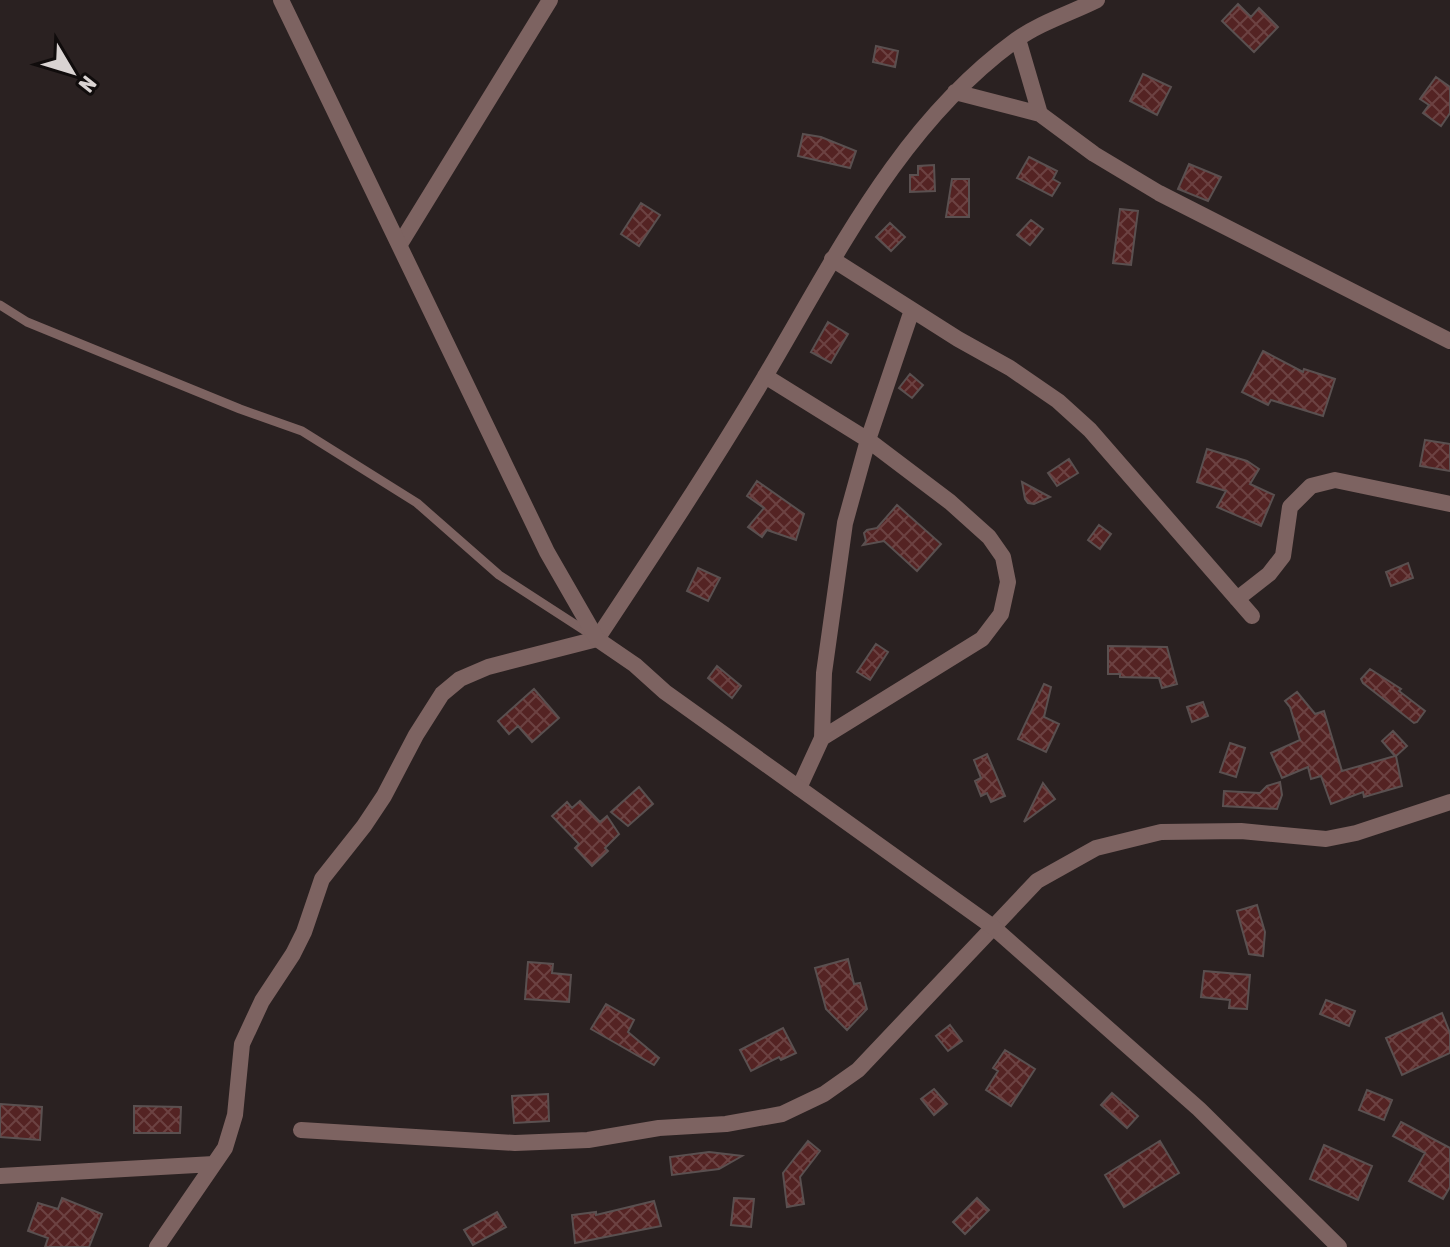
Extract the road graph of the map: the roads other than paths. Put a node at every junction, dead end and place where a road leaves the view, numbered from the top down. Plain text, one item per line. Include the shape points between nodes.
1 (281, 0) edge
2 (550, 0) edge
3 (1097, 0) edge
4 (1018, 39) junction
5 (955, 92) junction
6 (1040, 114) junction
7 (400, 244) junction
8 (832, 259) junction
9 (0, 305) edge
10 (912, 310) junction
11 (1450, 341) edge
12 (765, 376) junction
13 (868, 440) junction
14 (1450, 504) edge
15 (1237, 599) junction
16 (1252, 616) dead end
17 (597, 639) junction
18 (822, 738) junction
19 (799, 788) junction
20 (1450, 802) edge
21 (993, 927) junction
22 (301, 1130) dead end
23 (214, 1164) junction
24 (0, 1176) edge
25 (157, 1247) edge
26 (1339, 1247) edge

1 - 7 street
2 - 7 street
3 - 4 street
4 - 5 street
4 - 6 street
5 - 6 street
5 - 8 street via 908,146
6 - 11 street via 1159,193
7 - 17 street via 547,552
8 - 10 street
8 - 12 street
9 - 17 lane via 27,322 302,431 417,503 499,575
10 - 13 street
10 - 15 street via 1058,401 1090,430
12 - 13 street
12 - 17 street
13 - 18 street via 845,523 833,597
13 - 18 street via 989,537 1003,557 1008,582 1001,614 982,639
14 - 15 street via 1335,480 1311,486 1290,507 1283,556
15 - 16 street
17 - 19 street
17 - 23 street via 488,667 442,694 384,796 322,879 299,943 262,1001 242,1044 235,1115
18 - 19 street
19 - 21 street
20 - 21 street via 1326,839 1241,831 1161,832 1127,839 1096,848 1037,881
21 - 22 street via 858,1070 782,1114 588,1140 515,1143
21 - 26 street via 1199,1109
23 - 24 street
23 - 25 street

